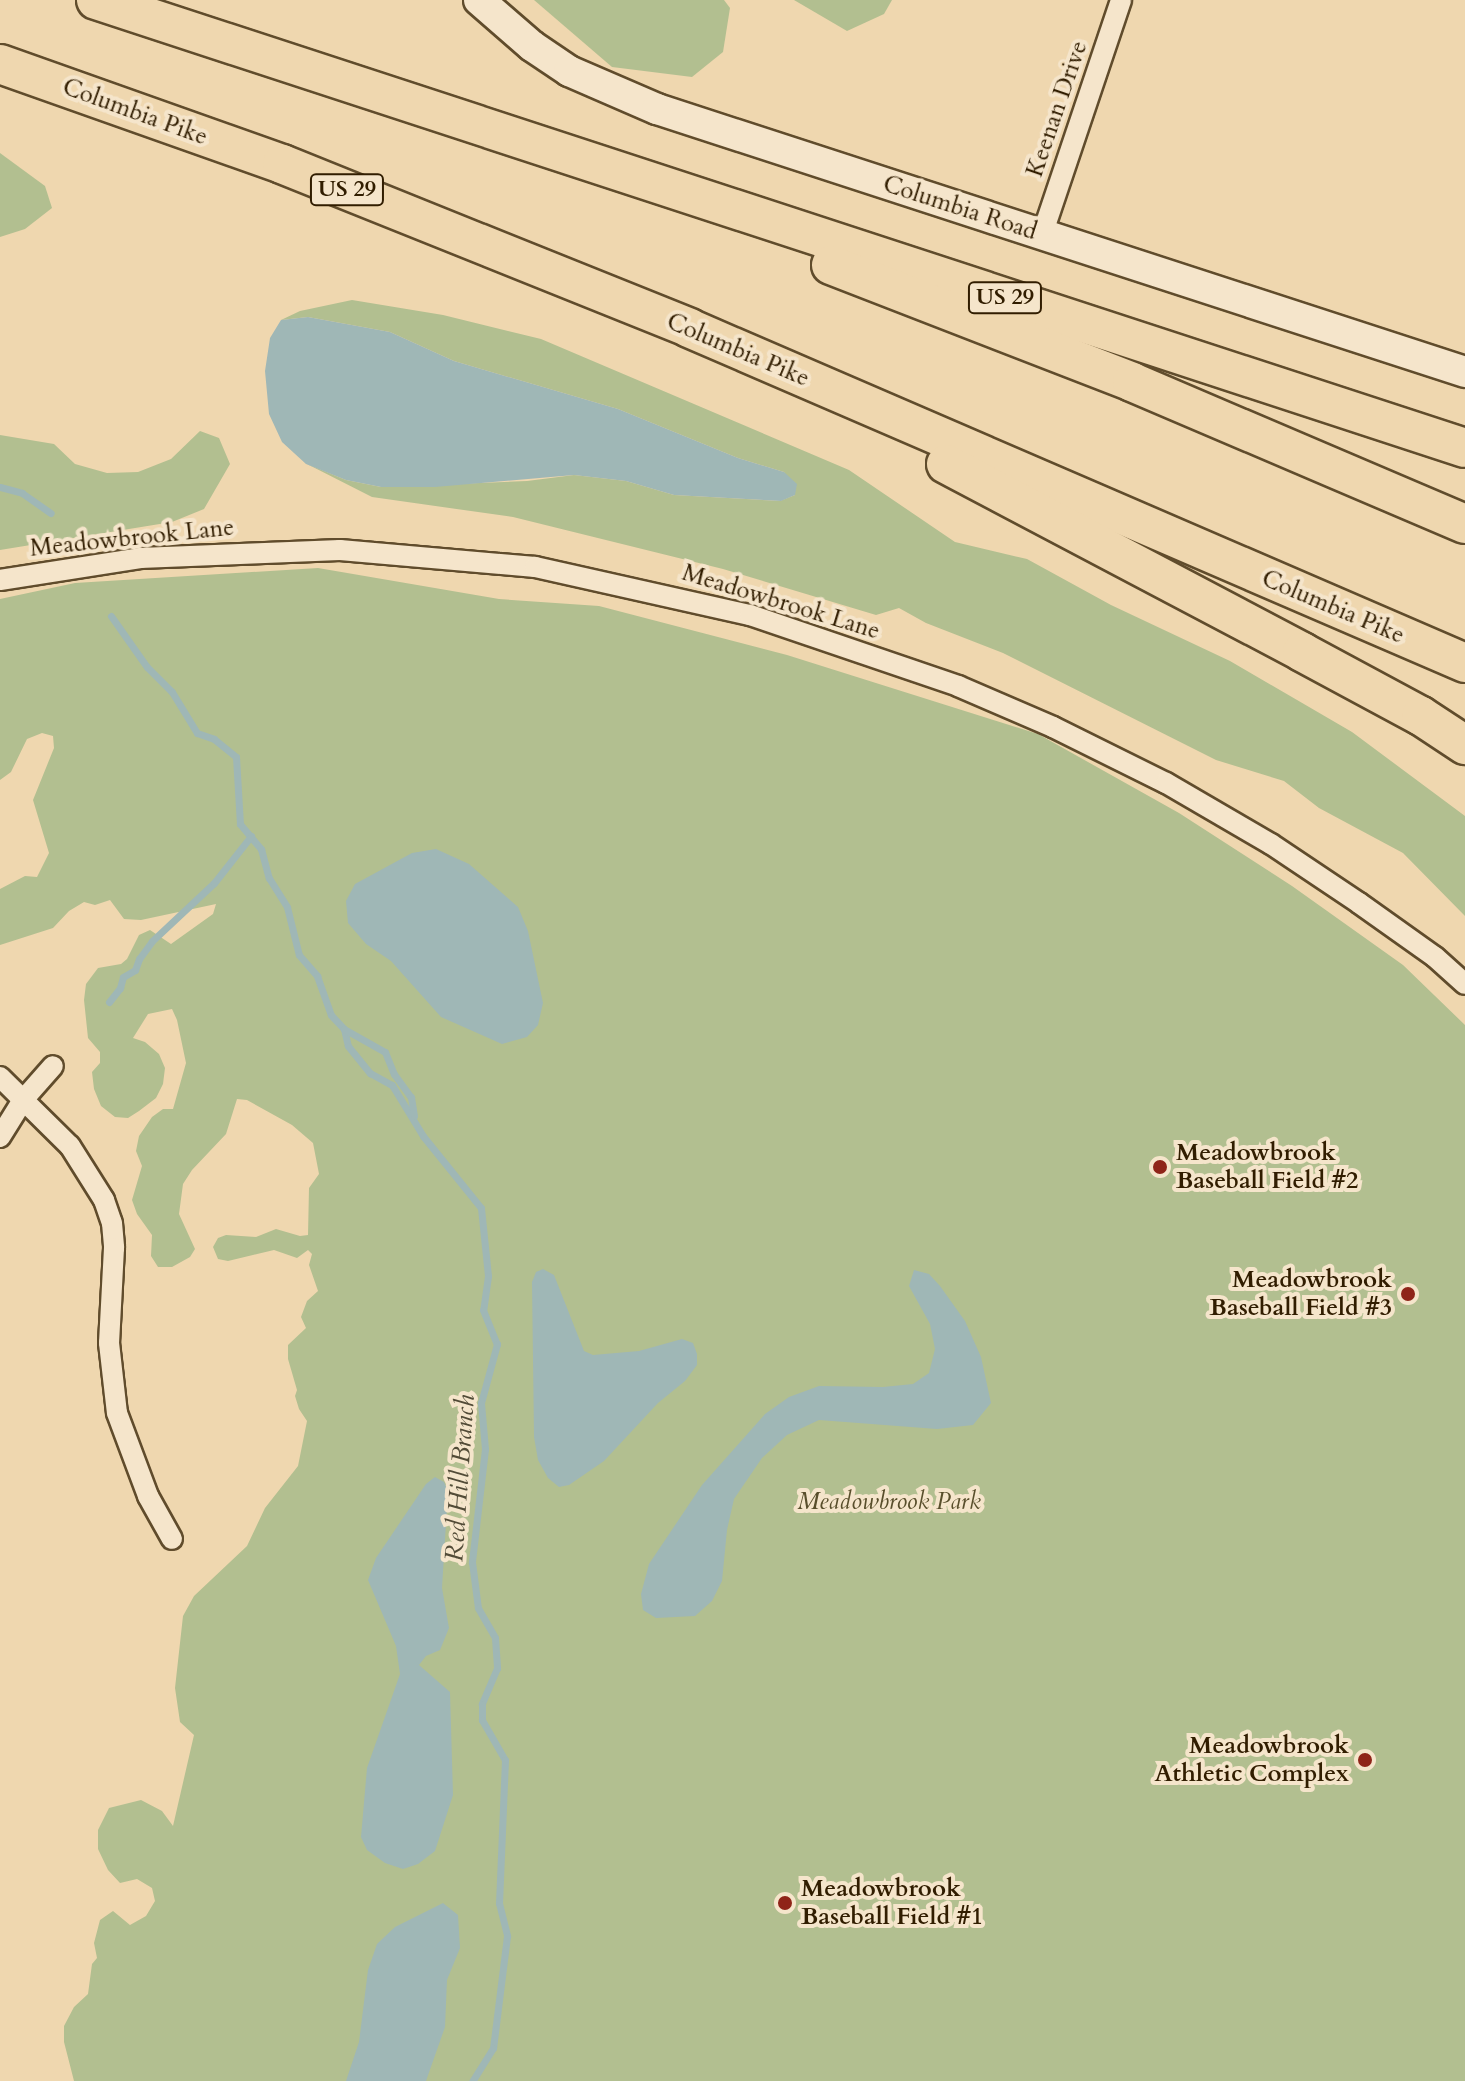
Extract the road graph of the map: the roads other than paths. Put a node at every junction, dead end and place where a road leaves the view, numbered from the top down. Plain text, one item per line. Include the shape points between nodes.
1 (96, 0) edge
2 (479, 0) edge
3 (1121, 0) edge
4 (0, 64) edge
5 (545, 147) junction
6 (1042, 235) junction
7 (689, 328) junction
8 (1465, 372) edge
9 (1465, 448) edge
10 (1465, 524) edge
11 (0, 580) edge
12 (1465, 663) edge
13 (1465, 745) edge
14 (1465, 984) edge
15 (53, 1066) dead end
16 (0, 1077) edge
17 (23, 1100) junction
18 (0, 1137) edge
19 (172, 1539) dead end

1 - 5 highway, US 29
2 - 6 street, Columbia Road via 532,46 615,93
3 - 6 street, Keenan Drive
4 - 7 highway, Columbia Pike / US 29 via 282,164
5 - 9 highway, US 29
5 - 10 highway via 955,316 1145,388
6 - 8 street, Columbia Road
7 - 12 highway, Columbia Pike / US 29
7 - 13 highway via 1302,652
11 - 14 street, Meadowbrook Lane via 140,558 340,550 535,567 750,615 958,686 1166,783 1359,903
15 - 17 street
16 - 17 street
17 - 18 street
17 - 19 street via 70,1146 112,1223 109,1343 117,1413 148,1496

